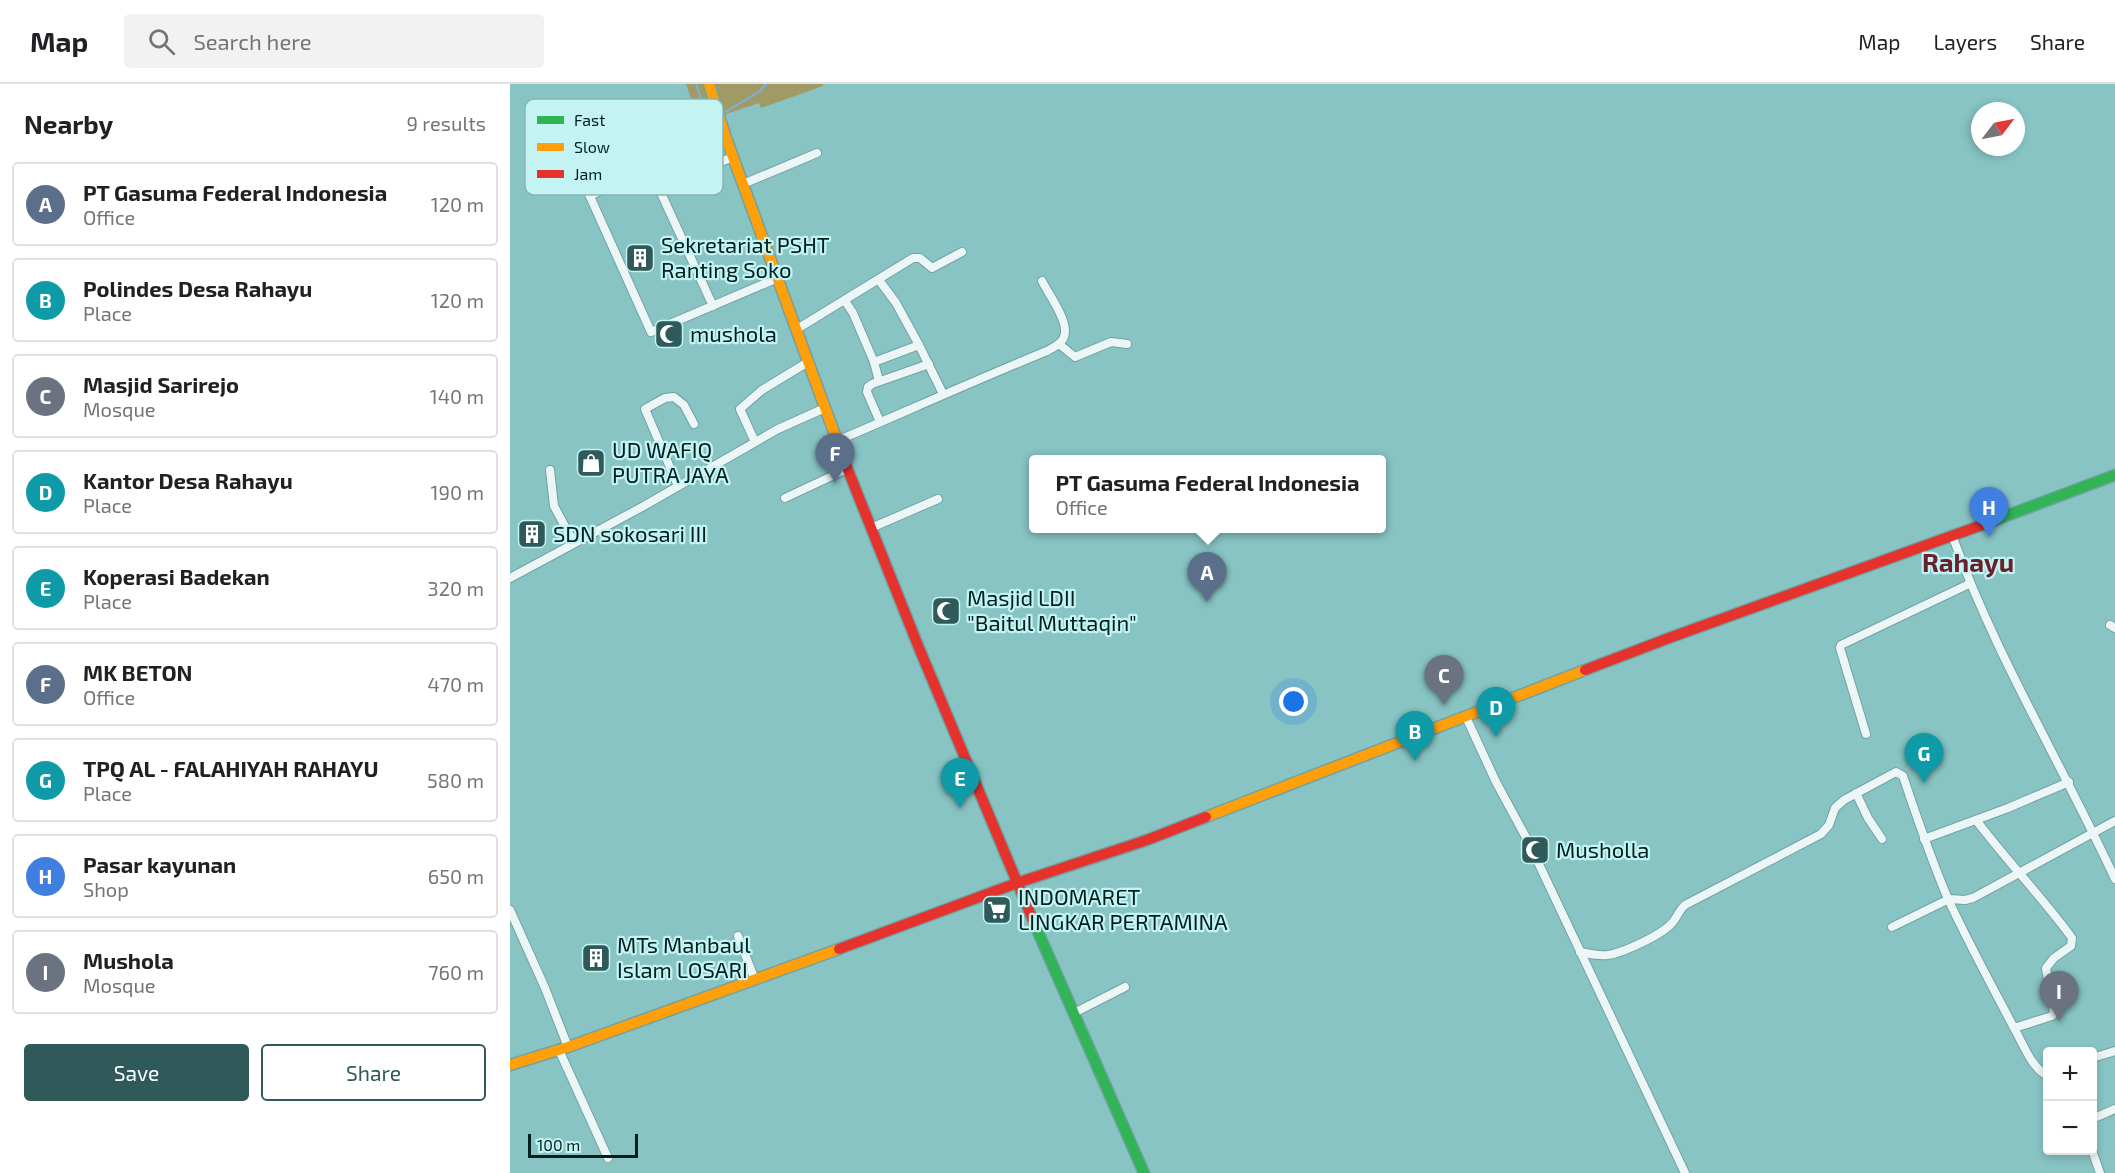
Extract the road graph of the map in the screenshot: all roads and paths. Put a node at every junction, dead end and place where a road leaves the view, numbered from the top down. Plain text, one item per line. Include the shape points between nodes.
1 (709, 84) edge
2 (714, 99) edge
3 (723, 127) edge
4 (817, 153) dead end
5 (733, 157) junction
6 (723, 161) edge
7 (743, 184) junction
8 (663, 195) edge
9 (590, 196) edge
10 (962, 252) dead end
11 (778, 278) junction
12 (879, 280) junction
13 (1042, 281) dead end
14 (845, 301) junction
15 (713, 306) junction
16 (796, 329) junction
17 (1059, 344) junction
18 (1126, 344) dead end
19 (919, 345) junction
20 (808, 362) junction
21 (874, 362) junction
22 (928, 364) junction
23 (879, 381) junction
24 (943, 394) junction
25 (825, 408) junction
26 (880, 422) junction
27 (694, 424) dead end
28 (837, 441) junction
29 (755, 442) junction
30 (847, 469) junction
31 (550, 470) dead end
32 (2115, 475) edge
33 (678, 486) junction
34 (785, 498) dead end
35 (938, 499) dead end
36 (872, 528) junction
37 (1952, 535) junction
38 (574, 543) junction
39 (510, 578) edge
40 (1970, 584) junction
41 (1466, 717) junction
42 (1866, 734) dead end
43 (2069, 782) junction
44 (1856, 793) junction
45 (1976, 820) junction
46 (2115, 821) edge
47 (2093, 831) junction
48 (1882, 839) dead end
49 (1924, 839) junction
50 (2018, 872) junction
51 (2115, 879) edge
52 (1017, 883) junction
53 (1948, 899) junction
54 (510, 910) edge
55 (1892, 927) dead end
56 (738, 936) dead end
57 (1580, 952) junction
58 (755, 980) junction
59 (1125, 987) dead end
60 (1074, 1012) junction
61 (2014, 1028) junction
62 (564, 1049) junction
63 (2115, 1051) edge
64 (2097, 1056) edge
65 (510, 1065) edge
66 (2043, 1073) edge
67 (2113, 1112) edge
68 (2097, 1117) edge
69 (2094, 1155) edge
70 (608, 1158) dead end
71 (1144, 1173) edge
72 (1685, 1173) edge
73 (2100, 1173) edge

1 - 2 street
3 - 5 street
4 - 7 street
5 - 6 street
5 - 7 street
7 - 11 street
8 - 15 street
9 - 15 street via 651,332
10 - 12 street via 932,268 918,257
11 - 15 street
11 - 16 street
12 - 14 street
12 - 19 street
13 - 17 street via 1066,324 1064,339
14 - 16 street
14 - 21 street
16 - 20 street
17 - 18 street via 1074,357 1111,342
17 - 24 street
19 - 21 street
19 - 22 street
20 - 25 street
20 - 29 street via 762,390 740,409
21 - 23 street
22 - 23 street
22 - 24 street
23 - 26 street via 868,387 867,392
24 - 26 street
25 - 28 street
25 - 29 street
26 - 28 street
27 - 33 street via 684,405 674,397 645,409
28 - 30 street
29 - 33 street
30 - 34 street
30 - 36 street
31 - 38 street via 554,506
32 - 37 street
33 - 38 street
35 - 36 street
36 - 52 street
37 - 40 street
37 - 41 street
38 - 39 street
40 - 42 street via 1841,645
40 - 43 street via 2018,688
41 - 52 street via 1147,840
41 - 57 street
43 - 45 street
43 - 47 street
44 - 48 street
44 - 49 street via 1896,772 1901,774
44 - 57 street via 1835,808 1821,834 1685,905 1661,932 1610,955
45 - 49 street
45 - 50 street
46 - 47 street
47 - 50 street
47 - 51 street
49 - 53 street
50 - 53 street via 1973,898
50 - 61 street via 2073,940 2046,968 2053,1015
52 - 58 street
52 - 60 street
53 - 55 street
53 - 61 street
54 - 62 street via 545,988
56 - 58 street
57 - 72 street
58 - 62 street
59 - 60 street
60 - 71 street
61 - 66 street
62 - 65 street
62 - 70 street
63 - 64 street
67 - 68 street
69 - 73 street

